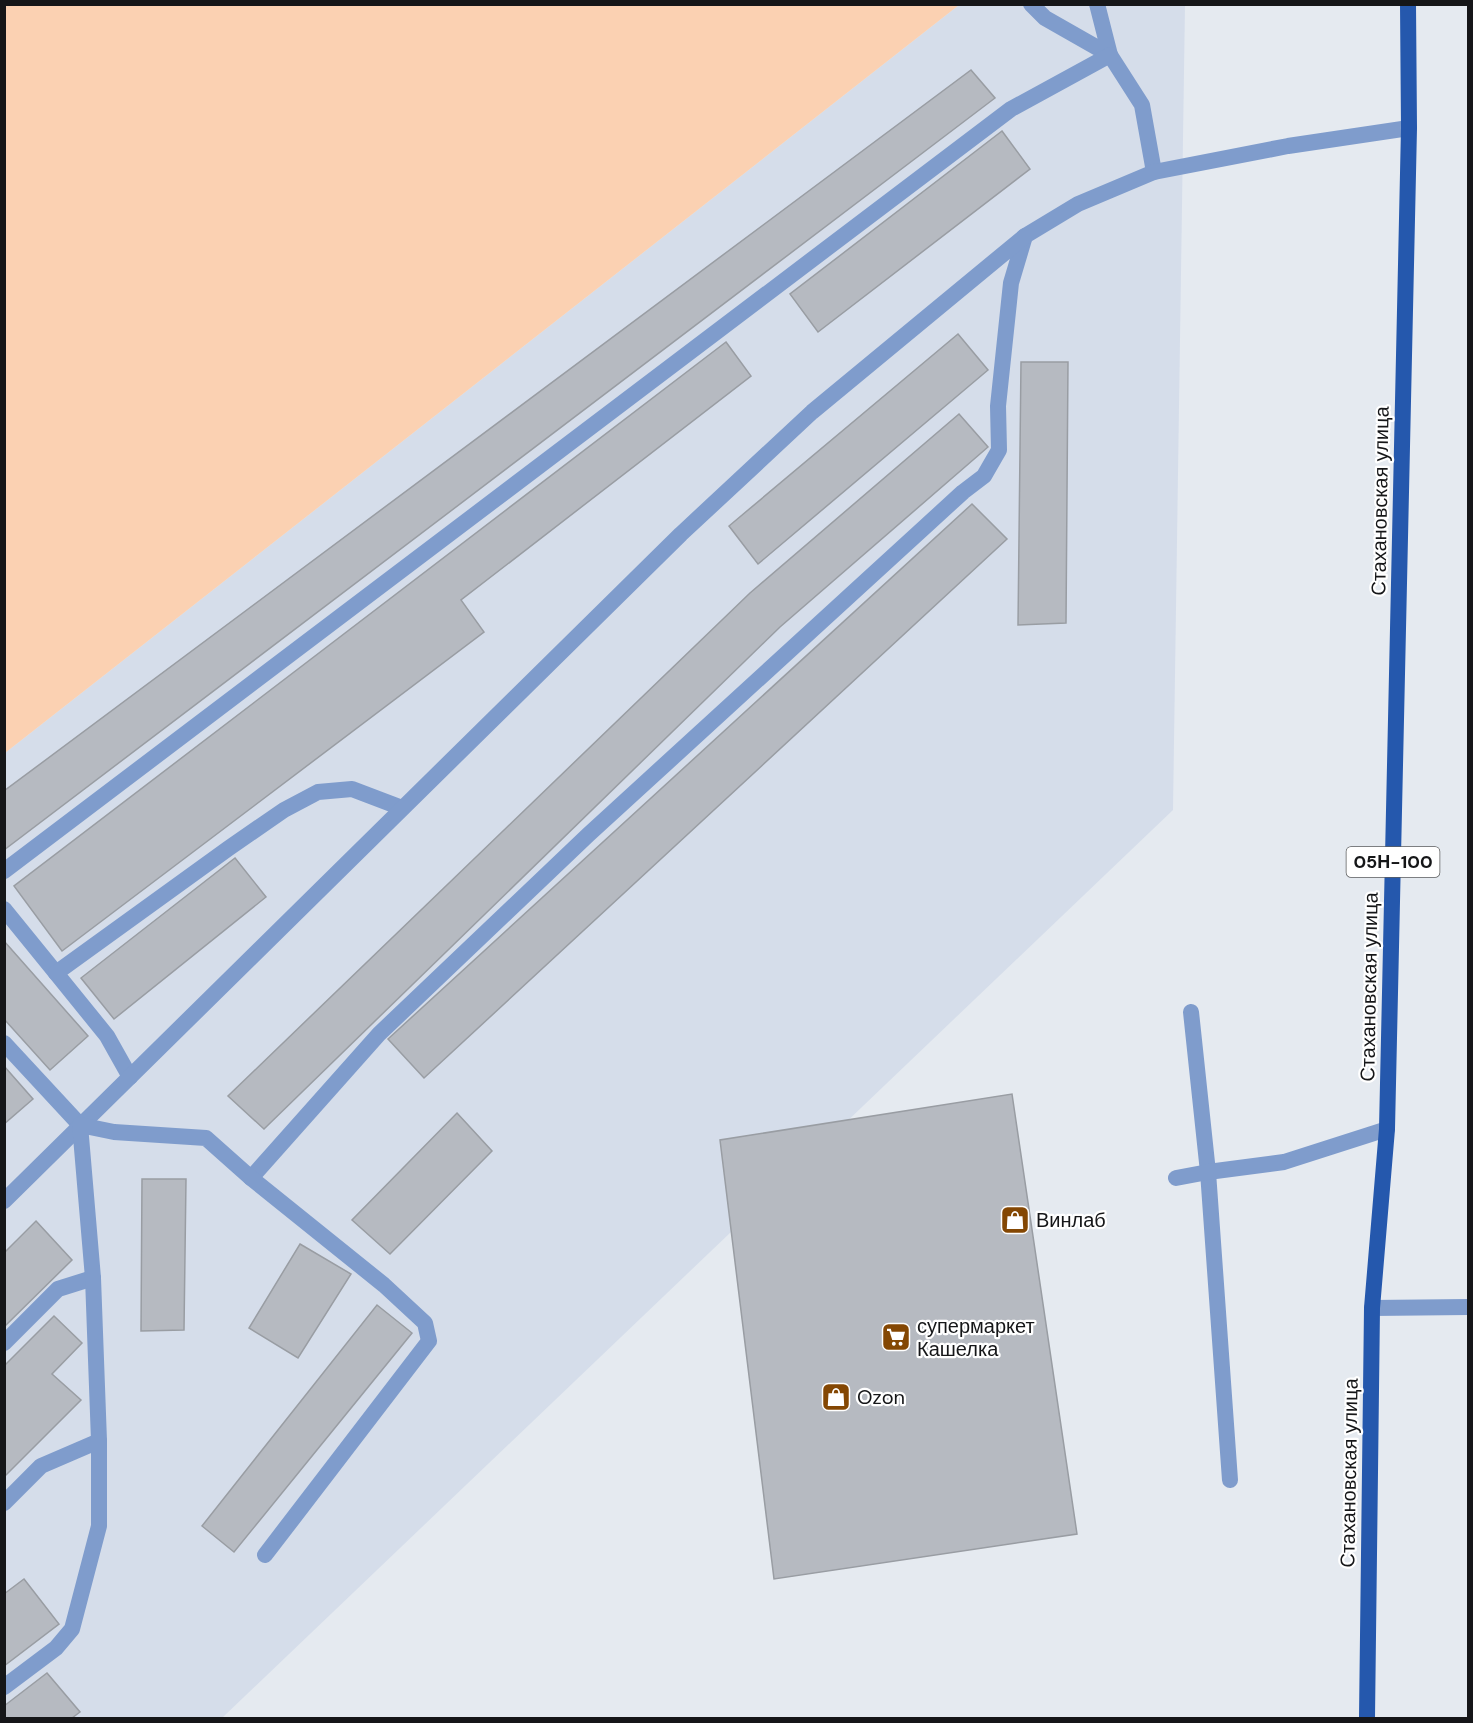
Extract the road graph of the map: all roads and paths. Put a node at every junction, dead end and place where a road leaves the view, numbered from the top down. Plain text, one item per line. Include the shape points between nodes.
1 (1031, 4) edge
2 (1097, 4) edge
3 (1408, 4) edge
4 (1110, 55) junction
5 (1409, 128) junction
6 (1154, 172) junction
7 (1025, 236) junction
8 (402, 808) junction
9 (4, 871) edge
10 (4, 909) edge
11 (56, 973) junction
12 (1191, 1012) dead end
13 (4, 1043) edge
14 (130, 1077) junction
15 (80, 1125) junction
16 (1387, 1129) junction
17 (1208, 1172) junction
18 (251, 1178) junction
19 (1176, 1178) dead end
20 (4, 1201) edge
21 (93, 1278) junction
22 (1468, 1307) edge
23 (1372, 1308) junction
24 (4, 1343) edge
25 (99, 1441) junction
26 (1230, 1480) dead end
27 (4, 1503) edge
28 (265, 1555) dead end
29 (4, 1688) edge
30 (1367, 1719) edge

1 - 4 street via 1045,18
2 - 4 street
3 - 5 main road, Стахановская улица / 05Н-100
4 - 6 street via 1142,105
4 - 9 street via 1011,109
5 - 6 street
5 - 16 main road, Стахановская улица / 05Н-100
6 - 7 street via 1078,204
7 - 8 street via 812,412 681,534
7 - 18 street via 1011,283 998,405 999,450 984,476 588,835 379,1034
8 - 11 street via 352,789 318,792 284,810
8 - 14 street
10 - 11 street
11 - 14 street via 107,1036
12 - 17 street
13 - 15 street
14 - 15 street
15 - 18 street via 114,1132 206,1138
15 - 20 street
15 - 21 street
16 - 17 street via 1284,1162
16 - 23 main road, Стахановская улица / 05Н-100
17 - 19 street
17 - 26 street
18 - 28 street via 426,1323 429,1341
21 - 24 street via 58,1289
21 - 25 street
22 - 23 street
23 - 30 main road, Стахановская улица / 05Н-100
25 - 27 street via 41,1466
25 - 29 street via 99,1526 72,1629 56,1648

